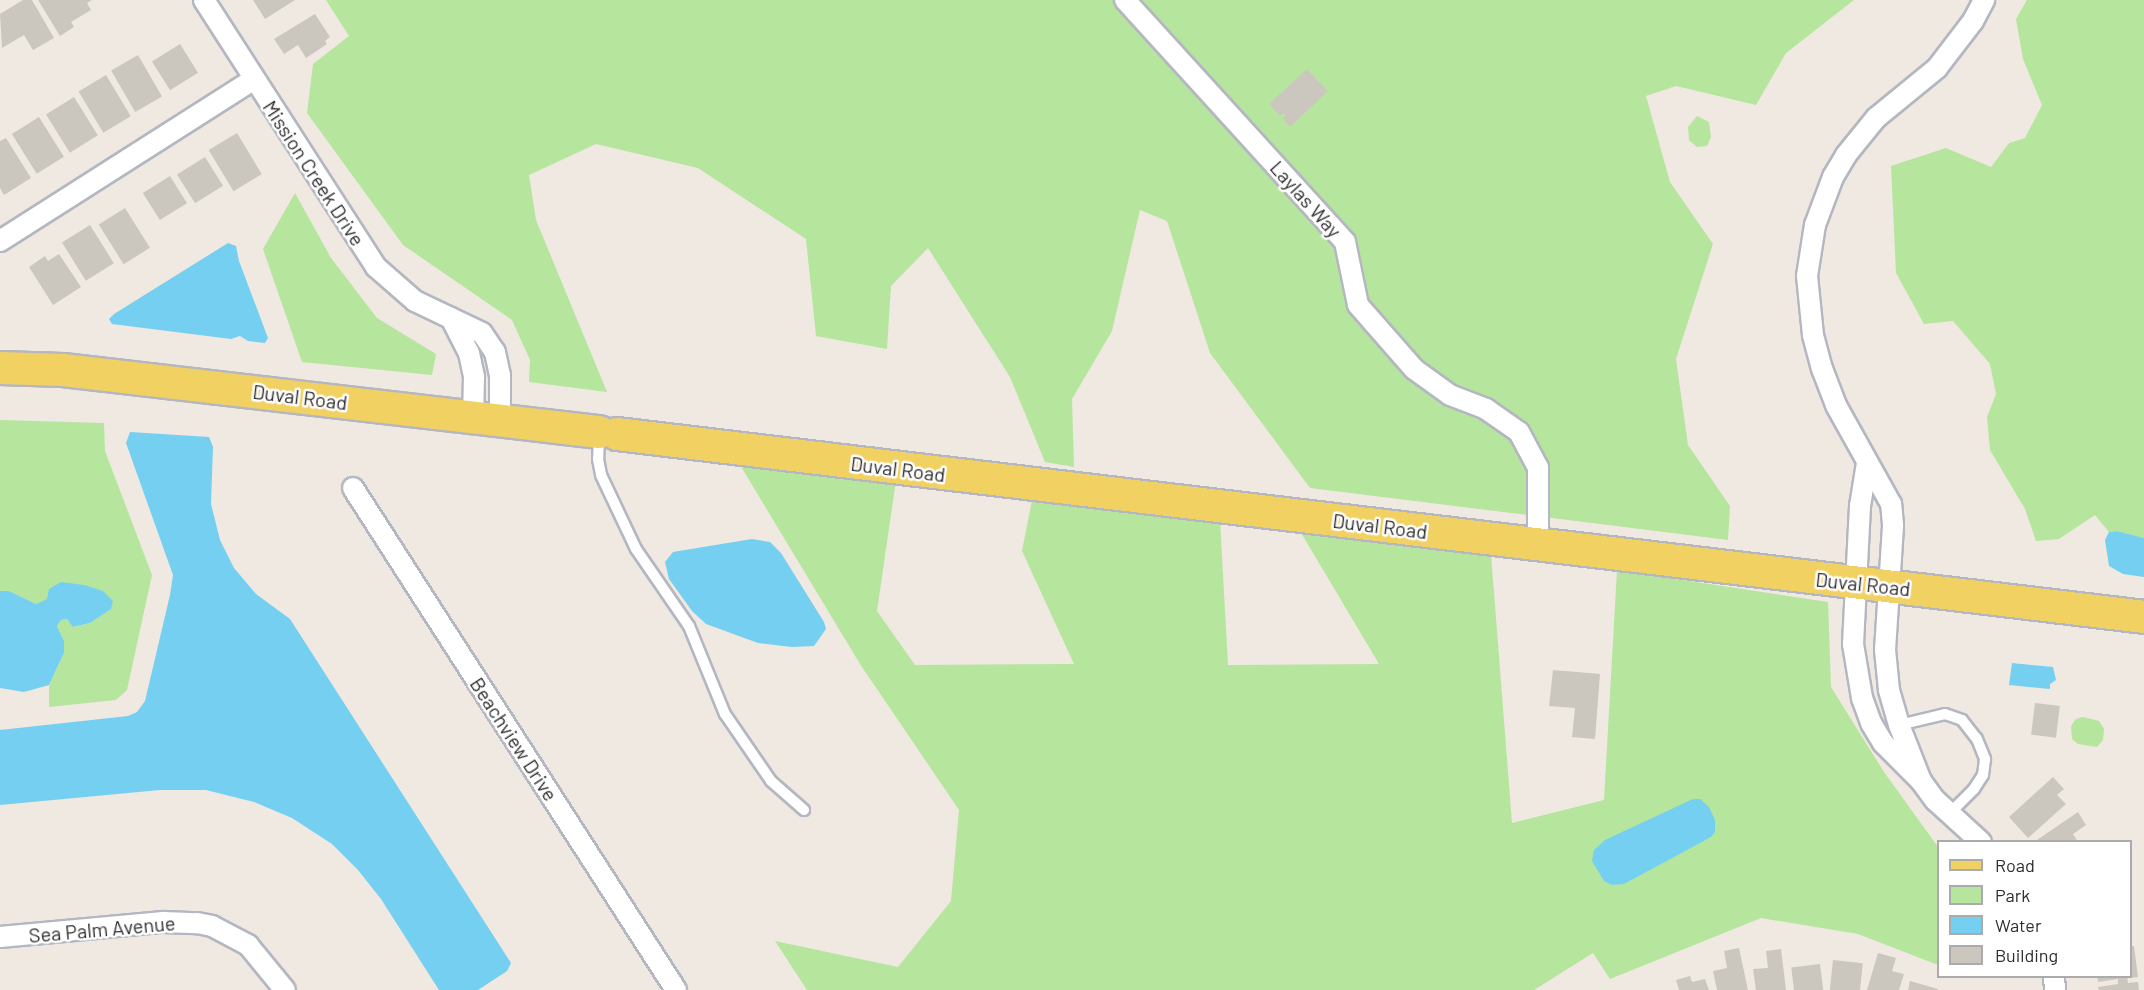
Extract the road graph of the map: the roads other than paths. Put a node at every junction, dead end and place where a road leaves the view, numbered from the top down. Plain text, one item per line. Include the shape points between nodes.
1 (204, 0) edge
2 (1125, 0) edge
3 (1984, 0) edge
4 (254, 79) junction
5 (0, 241) edge
6 (451, 318) junction
7 (0, 368) edge
8 (486, 419) junction
9 (608, 433) junction
10 (1867, 463) junction
11 (353, 488) dead end
12 (1538, 545) junction
13 (1856, 585) junction
14 (1888, 587) junction
15 (2144, 617) edge
16 (1899, 725) junction
17 (1921, 781) junction
18 (804, 810) dead end
19 (1950, 813) junction
20 (1979, 840) edge
21 (0, 937) edge
22 (285, 990) edge
23 (676, 990) edge

1 - 4 street, Mission Creek Drive
2 - 12 street, Laylas Way via 1345,242 1358,305 1414,369 1450,395 1486,409 1519,432 1538,467
3 - 10 street via 1937,68 1897,99 1859,137 1833,177 1815,225 1807,276 1813,335 1821,369 1836,405
4 - 5 street
4 - 6 street, Mission Creek Drive via 376,267 415,301
6 - 8 street via 470,353
6 - 8 street, Mission Creek Drive via 482,333 495,352 500,375
7 - 8 main road, Duval Road via 63,370
8 - 9 main road, Duval Road
9 - 12 main road, Duval Road
9 - 18 lane via 598,459 601,475 636,549 689,626 724,714 771,781
10 - 13 street via 1860,506
10 - 14 street via 1891,504
11 - 23 street, Beachview Drive
12 - 13 main road, Duval Road
13 - 14 main road, Duval Road
13 - 17 street via 1853,644 1862,698 1883,744
14 - 15 main road, Duval Road
14 - 16 street via 1885,650 1889,690
16 - 17 street
16 - 19 lane via 1945,714 1962,720 1977,739 1985,759 1983,775
17 - 19 street
19 - 20 street
21 - 22 street, Sea Palm Avenue via 163,922 197,923 212,926 248,945

